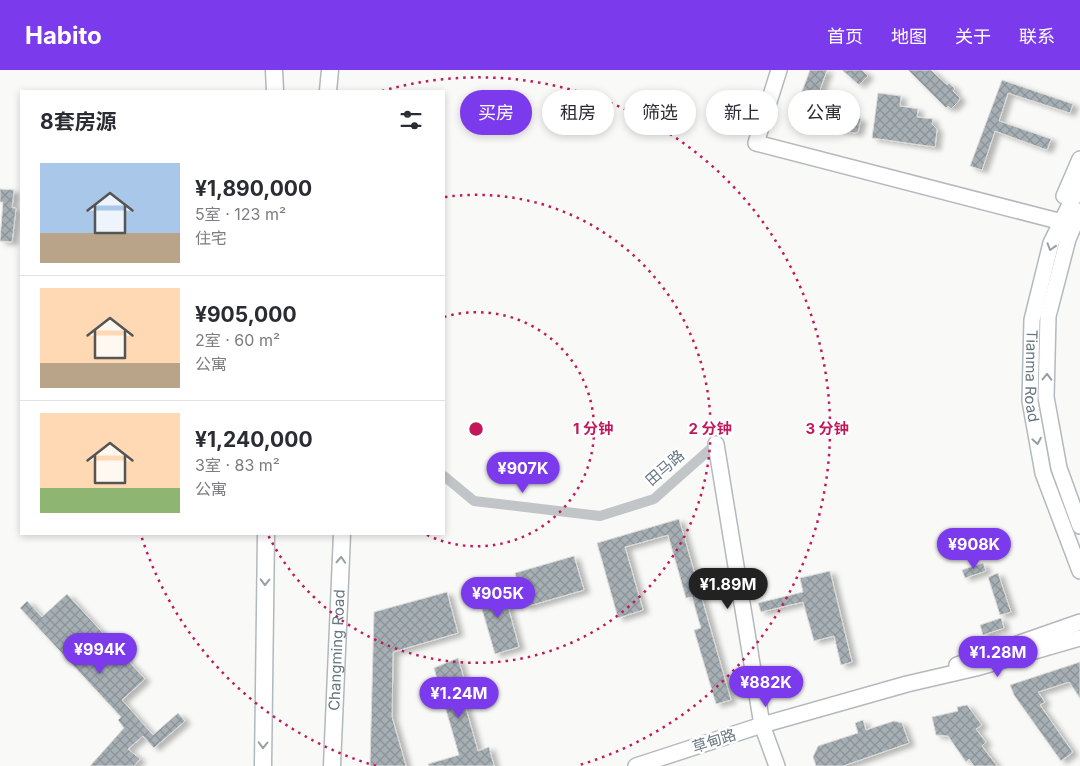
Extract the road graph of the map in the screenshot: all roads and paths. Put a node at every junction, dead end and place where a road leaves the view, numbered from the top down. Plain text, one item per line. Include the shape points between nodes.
1 (274, 70) edge
2 (330, 70) edge
3 (779, 70) edge
4 (276, 90) edge
5 (328, 90) edge
6 (1080, 159) edge
7 (1080, 184) edge
8 (1080, 211) edge
9 (1058, 220) junction
10 (1080, 223) edge
11 (1068, 239) junction
12 (716, 444) joint
13 (445, 477) edge
14 (1080, 526) edge
15 (266, 535) edge
16 (342, 535) edge
17 (1080, 571) edge
18 (1080, 622) edge
19 (1080, 638) edge
20 (907, 684) junction
21 (762, 725) junction
22 (263, 766) edge
23 (332, 766) edge
24 (636, 766) edge
25 (776, 766) edge

1 - 4 main road
2 - 5 main road
3 - 9 street via 756,143
6 - 9 street
7 - 9 street, Tianma Road
8 - 11 street, Tianma Road
9 -> 17 street, Tianma Road via 1032,320 1030,401 1043,473
10 - 11 street
14 -> 11 street, Tianma Road via 1059,468 1046,397 1048,316
12 - 13 street, 田马路 via 654,499 600,516 474,501
12 - 21 street
15 -> 22 main road
23 -> 16 main road, Changming Road
18 - 20 street
19 - 20 street
20 - 21 street, 草甸路
21 - 24 street, 草甸路
21 - 25 street

